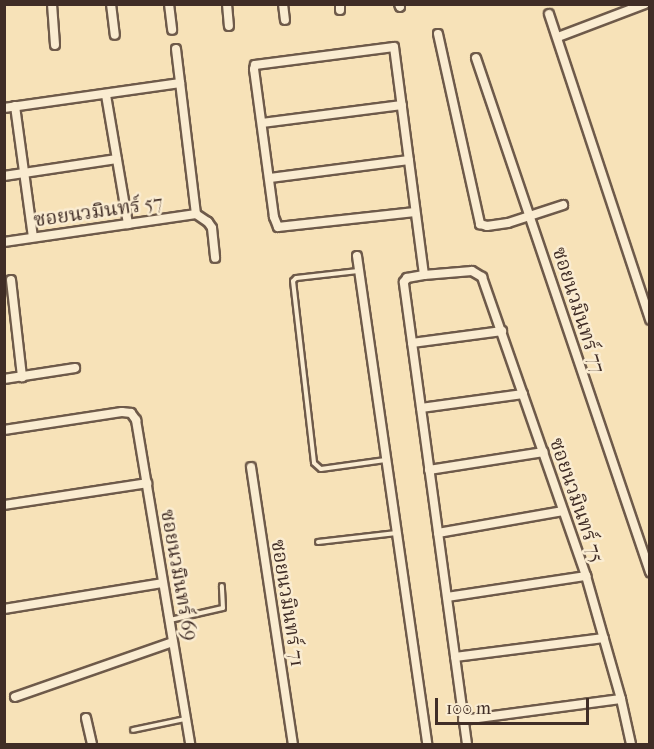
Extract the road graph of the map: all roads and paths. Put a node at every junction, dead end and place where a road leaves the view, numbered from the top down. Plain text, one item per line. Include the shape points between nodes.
1 (52, 4) edge
2 (111, 4) edge
3 (169, 4) edge
4 (227, 4) edge
5 (283, 4) edge
6 (646, 4) edge
7 (650, 11) edge
8 (549, 14) dead end
9 (285, 20) dead end
10 (229, 26) dead end
11 (172, 30) dead end
12 (438, 34) dead end
13 (115, 35) dead end
14 (558, 37) junction
15 (56, 45) dead end
16 (176, 49) dead end
17 (476, 58) dead end
18 (180, 83) junction
19 (106, 95) junction
20 (402, 105) junction
21 (15, 106) junction
22 (4, 108) edge
23 (262, 123) junction
24 (117, 159) junction
25 (409, 160) junction
26 (24, 173) junction
27 (4, 176) edge
28 (270, 178) junction
29 (563, 205) dead end
30 (415, 212) junction
31 (196, 214) junction
32 (531, 217) junction
33 (128, 224) junction
34 (33, 237) junction
35 (4, 242) edge
36 (357, 256) dead end
37 (215, 258) dead end
38 (359, 271) junction
39 (424, 275) junction
40 (11, 280) dead end
41 (650, 320) edge
42 (502, 331) junction
43 (412, 343) junction
44 (75, 368) dead end
45 (22, 377) junction
46 (4, 380) edge
47 (523, 394) junction
48 (421, 408) junction
49 (4, 430) edge
50 (544, 452) junction
51 (386, 460) junction
52 (251, 466) dead end
53 (429, 470) junction
54 (147, 483) junction
55 (4, 506) edge
56 (563, 511) junction
57 (396, 532) junction
58 (438, 533) junction
59 (318, 542) dead end
60 (650, 572) edge
61 (586, 576) junction
62 (162, 583) junction
63 (222, 586) dead end
64 (447, 597) junction
65 (4, 609) edge
66 (169, 620) junction
67 (604, 638) junction
68 (173, 642) junction
69 (455, 657) junction
70 (15, 697) dead end
71 (621, 699) junction
72 (86, 718) dead end
73 (186, 718) junction
74 (463, 720) junction
75 (133, 730) dead end
76 (93, 744) edge
77 (190, 744) edge
78 (293, 744) edge
79 (427, 744) edge
80 (467, 744) edge
81 (631, 744) edge

1 - 15 street
2 - 13 street
3 - 11 street
4 - 10 street
5 - 9 street
6 - 7 street
6 - 14 street
8 - 14 street
12 - 32 street via 480,224 494,226
14 - 41 street
16 - 18 street
17 - 32 street, ซอยนวมินทร์ 77
18 - 19 street
18 - 31 street
19 - 21 street
19 - 24 street
20 - 23 street
20 - 23 street via 396,50 390,45 255,65
20 - 25 street
21 - 22 street
21 - 26 street
23 - 28 street
24 - 26 street
24 - 33 street
25 - 28 street
25 - 30 street
26 - 27 street
26 - 34 street
28 - 30 street via 275,223 283,229
29 - 32 street
30 - 39 street
31 - 33 street, ซอยนวมินทร์ 57
31 - 37 street via 212,228
32 - 60 street, ซอยนวมินทร์ 77
33 - 34 street, ซอยนวมินทร์ 57
34 - 35 street, ซอยนวมินทร์ 57
36 - 38 street
38 - 51 street
38 - 51 lane via 293,281 314,463 321,469
39 - 42 street, ซอยนวมินทร์ 75 via 477,272
39 - 43 street via 404,282
40 - 45 street
42 - 43 street
42 - 47 street, ซอยนวมินทร์ 75
43 - 48 street
44 - 45 street
45 - 46 street
47 - 48 street
47 - 50 street, ซอยนวมินทร์ 75
48 - 53 street
49 - 54 street, ซอยนวมินทร์ 69 via 131,413 138,429
50 - 53 street
50 - 56 street, ซอยนวมินทร์ 75
51 - 57 street
52 - 78 street, ซอยนวมินทร์ 71
53 - 58 street
54 - 55 street
54 - 62 street, ซอยนวมินทร์ 69
56 - 58 street
56 - 61 street, ซอยนวมินทร์ 75
57 - 59 lane
57 - 79 street
58 - 64 street
61 - 64 street
61 - 67 street, ซอยนวมินทร์ 75
62 - 65 street
62 - 66 street, ซอยนวมินทร์ 69
63 - 66 lane via 223,608
64 - 69 street
66 - 68 street, ซอยนวมินทร์ 69
67 - 69 street
67 - 71 street, ซอยนวมินทร์ 75
68 - 70 street
68 - 73 street, ซอยนวมินทร์ 69
69 - 74 street
71 - 74 street
71 - 81 street, ซอยนวมินทร์ 75
72 - 76 street
73 - 75 lane
73 - 77 street, ซอยนวมินทร์ 69
74 - 80 street

